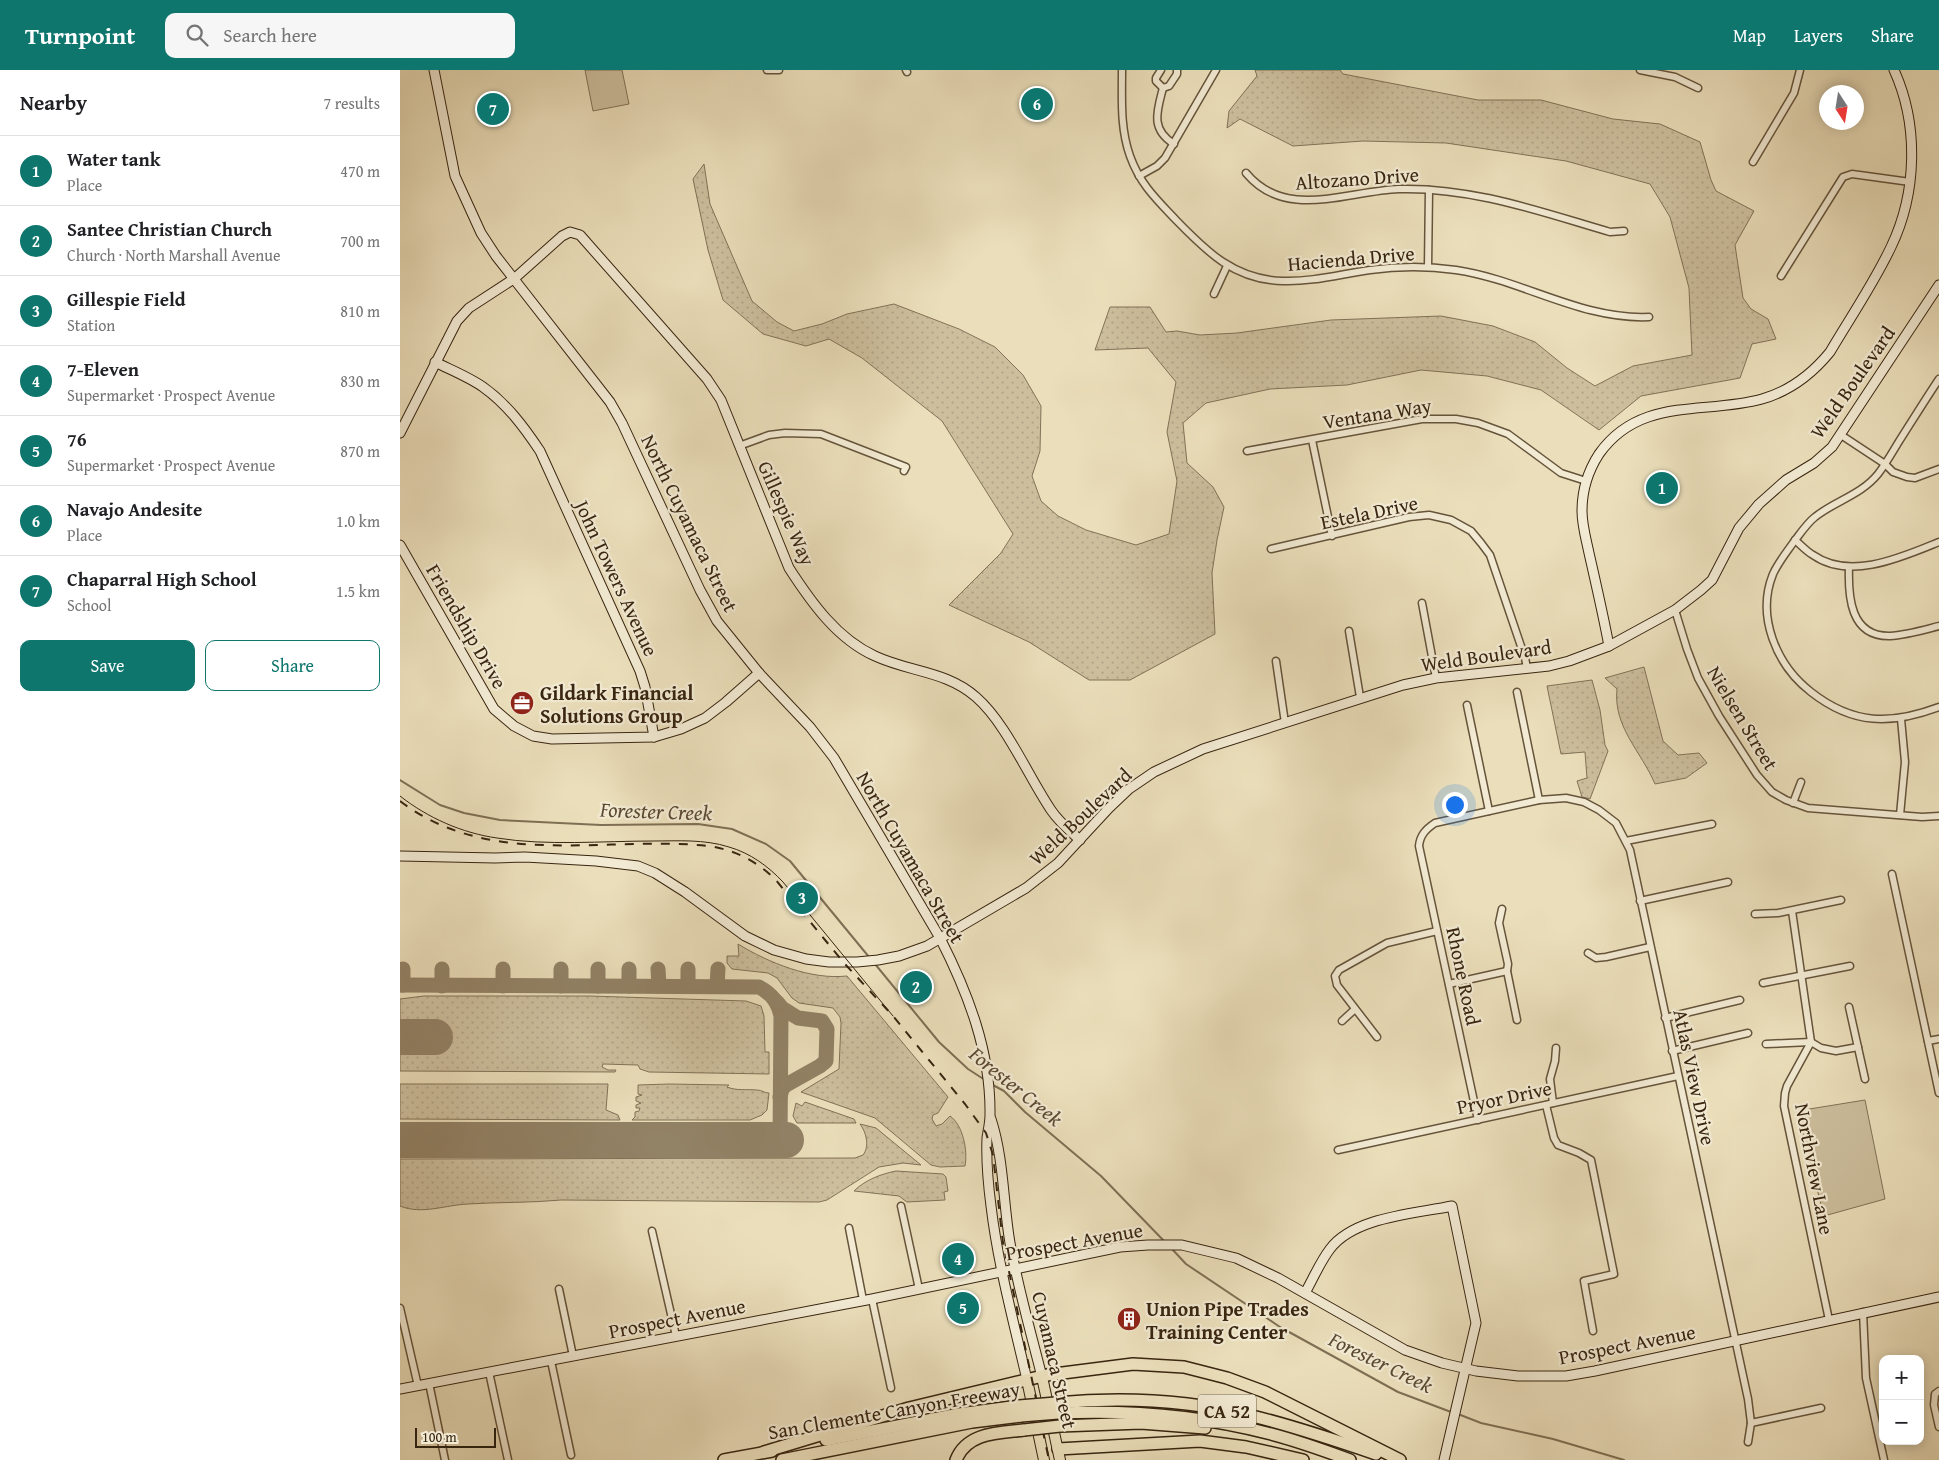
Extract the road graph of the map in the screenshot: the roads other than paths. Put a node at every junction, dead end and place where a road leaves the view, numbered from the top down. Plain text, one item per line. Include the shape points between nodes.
1 (434, 70) edge
2 (767, 70) edge
3 (779, 70) edge
4 (1122, 70) edge
5 (1161, 70) edge
6 (1177, 70) edge
7 (1216, 70) edge
8 (1640, 70) edge
9 (1800, 70) edge
10 (1894, 70) edge
11 (1163, 88) junction
12 (1698, 88) dead end
13 (1174, 144) junction
14 (1753, 162) dead end
15 (1246, 173) dead end
16 (1140, 176) junction
17 (1910, 182) junction
18 (1429, 190) junction
19 (1624, 232) dead end
20 (1227, 266) junction
21 (1428, 267) junction
22 (1781, 276) dead end
23 (515, 278) junction
24 (1939, 285) edge
25 (1214, 294) dead end
26 (1649, 317) dead end
27 (435, 362) junction
28 (1939, 379) edge
29 (400, 433) edge
30 (1841, 435) junction
31 (1312, 440) junction
32 (739, 446) junction
33 (1247, 451) dead end
34 (1885, 464) junction
35 (1939, 469) edge
36 (904, 471) dead end
37 (1586, 481) junction
38 (1332, 536) junction
39 (1795, 540) junction
40 (1939, 542) edge
41 (400, 545) edge
42 (1271, 550) dead end
43 (1849, 567) junction
44 (1422, 603) dead end
45 (1675, 610) junction
46 (1939, 626) edge
47 (1349, 631) dead end
48 (1608, 646) junction
49 (1276, 661) dead end
50 (1527, 668) junction
51 (759, 672) junction
52 (1436, 678) junction
53 (1517, 692) dead end
54 (1360, 698) junction
55 (1467, 705) dead end
56 (1939, 707) edge
57 (1901, 719) junction
58 (1285, 723) junction
59 (654, 737) junction
60 (1801, 782) dead end
61 (1539, 800) junction
62 (1793, 803) junction
63 (1489, 811) junction
64 (1900, 815) junction
65 (1939, 816) edge
66 (1712, 824) dead end
67 (1420, 839) joint
68 (1080, 840) junction
69 (1626, 841) junction
70 (400, 856) edge
71 (1892, 874) dead end
72 (1728, 882) dead end
73 (1840, 900) dead end
74 (1640, 902) junction
75 (1502, 909) dead end
76 (1792, 911) junction
77 (1755, 914) dead end
78 (1437, 932) junction
79 (940, 938) junction
80 (1650, 947) junction
81 (1588, 953) dead end
82 (1850, 966) dead end
83 (1507, 972) junction
84 (1803, 976) junction
85 (1764, 983) dead end
86 (1448, 984) junction
87 (1740, 1000) dead end
88 (1849, 1007) dead end
89 (1355, 1008) junction
90 (1664, 1018) junction
91 (1517, 1020) dead end
92 (1342, 1021) dead end
93 (1748, 1033) dead end
94 (1377, 1037) dead end
95 (1939, 1038) edge
96 (1928, 1041) junction
97 (1811, 1042) junction
98 (1766, 1044) dead end
99 (1858, 1047) junction
100 (1556, 1048) dead end
101 (1672, 1051) junction
102 (1678, 1076) junction
103 (1865, 1079) dead end
104 (1939, 1093) edge
105 (1550, 1104) junction
106 (990, 1117) junction
107 (1478, 1120) junction
108 (1338, 1150) dead end
109 (901, 1206) dead end
110 (849, 1228) dead end
111 (652, 1231) dead end
112 (1016, 1269) junction
113 (1003, 1272) junction
114 (559, 1289) dead end
115 (918, 1289) junction
116 (1305, 1293) junction
117 (1939, 1296) edge
118 (868, 1300) junction
119 (400, 1308) edge
120 (1863, 1312) junction
121 (1829, 1320) junction
122 (1593, 1331) dead end
123 (676, 1336) junction
124 (1735, 1340) junction
125 (573, 1356) junction
126 (551, 1361) junction
127 (1466, 1369) junction
128 (490, 1372) junction
129 (1042, 1376) junction
130 (1027, 1380) junction
131 (428, 1383) junction
132 (418, 1386) junction
133 (891, 1388) dead end
134 (400, 1389) edge
135 (1939, 1391) edge
136 (1057, 1408) junction
137 (1821, 1408) dead end
138 (1020, 1411) junction
139 (1751, 1423) junction
140 (1939, 1427) edge
141 (1748, 1442) dead end
142 (764, 1452) junction
143 (1328, 1452) junction
144 (571, 1455) dead end
145 (1059, 1455) edge
146 (445, 1460) edge
147 (508, 1460) edge
148 (724, 1460) edge
149 (782, 1460) edge
150 (956, 1460) edge
151 (1044, 1460) edge
152 (1303, 1460) edge
153 (1350, 1460) edge
154 (1392, 1460) edge
155 (1400, 1460) edge
156 (1444, 1460) edge
157 (1884, 1460) edge

1 - 23 main road, North Cuyamaca Street via 455,176 481,233
2 - 3 street
4 - 16 street, Hacienda Drive via 1123,129 1130,156
5 - 11 street via 1156,82
6 - 11 street via 1170,86
7 - 13 street
8 - 12 street via 1675,77
9 - 14 street via 1794,93
10 - 17 main road via 1910,128
11 - 13 street via 1157,112 1158,123 1163,135
13 - 16 street via 1161,162
15 - 18 street, Altozano Drive via 1266,191 1294,200 1384,190
16 - 20 street, Hacienda Drive via 1147,191 1159,204
17 - 22 street via 1852,174 1843,177
17 - 37 main road via 1903,216 1891,248 1830,352 1814,371 1791,387 1762,399 1664,411 1638,420 1609,442
18 - 19 street, Altozano Drive via 1486,197 1610,232
18 - 21 street
20 - 21 street, Hacienda Drive via 1254,277 1282,281
20 - 25 street
21 - 26 street, Hacienda Drive via 1496,278 1584,310 1632,318
23 - 27 main road via 469,308
23 - 32 main road, Gillespie Way via 562,236 570,232 583,238 707,379 721,400
23 - 51 main road, North Cuyamaca Street via 610,402 717,621
24 - 30 main road, Weld Boulevard
27 - 29 main road
27 - 59 main road, John Towers Avenue via 483,387 505,406 540,451 640,671
28 - 34 street
30 - 34 street
30 - 45 main road, Weld Boulevard via 1814,463 1786,480 1758,504 1739,528 1712,580
31 - 33 street, Ventana Way
31 - 37 street, Ventana Way via 1422,419 1456,419 1508,434 1560,473
31 - 38 street
32 - 36 street via 781,433 821,434 906,468
32 - 68 main road, Gillespie Way via 789,568 838,631 876,657 941,676 976,696 997,721 1051,810
34 - 35 street via 1893,472 1915,478
34 - 39 street via 1865,486 1815,516
37 - 48 main road via 1583,522
38 - 42 street, Estela Drive
38 - 50 street, Estela Drive via 1422,515 1444,518 1465,527 1477,537 1490,556
39 - 43 street via 1820,559
39 - 57 street via 1777,566 1767,596 1769,628 1784,662 1808,690 1833,706 1871,718
40 - 43 street via 1890,559
41 - 59 main road, Friendship Drive via 494,709 512,725 533,736 552,739
43 - 46 street via 1852,609 1856,619 1868,630 1889,636
44 - 52 street
45 - 48 main road, Weld Boulevard
45 - 62 street, Nielsen Street via 1694,668 1719,716 1762,781 1772,792
47 - 54 street
48 - 50 main road, Weld Boulevard via 1569,661
49 - 58 street
50 - 52 main road, Weld Boulevard
51 - 59 main road via 705,718 681,730
51 - 79 main road, North Cuyamaca Street via 834,758
52 - 54 main road, Weld Boulevard
53 - 61 street
54 - 58 main road, Weld Boulevard
55 - 63 street
56 - 57 street
57 - 64 street via 1905,762
58 - 68 main road, Weld Boulevard via 1203,749 1154,772 1129,789
60 - 62 street
61 - 63 street, Atlas View Drive
61 - 69 street, Atlas View Drive via 1566,798 1584,802 1616,823
62 - 64 street, Nielsen Street via 1808,808
63 - 67 street, Atlas View Drive via 1435,823
64 - 65 street, Nielsen Street
66 - 69 street
67 - 78 street, Rhone Road
68 - 79 main road, Weld Boulevard via 1036,881
69 - 74 street, Atlas View Drive
70 - 79 main road, Weld Boulevard via 525,857 638,866 685,892 745,936 768,947 812,960 854,962 887,959
71 - 96 street
72 - 74 street
73 - 76 street
74 - 80 street, Atlas View Drive
75 - 83 street via 1499,923
76 - 77 street
76 - 84 street
78 - 86 street, Rhone Road
78 - 89 street via 1387,943 1339,970 1337,985
79 - 106 main road, North Cuyamaca Street via 976,1024 987,1068
80 - 81 street via 1596,958
80 - 90 street, Atlas View Drive
82 - 84 street
83 - 86 street
83 - 91 street
84 - 85 street
84 - 97 street
86 - 107 street, Rhone Road
87 - 90 street
88 - 99 street
89 - 92 street
89 - 94 street
90 - 101 street, Atlas View Drive
93 - 101 street
95 - 96 street
96 - 104 street
97 - 98 street
97 - 99 street via 1832,1050
97 - 121 street, Northview Lane via 1784,1093 1784,1106
99 - 103 street
100 - 105 street via 1550,1080
101 - 102 street, Atlas View Drive
102 - 105 street, Pryor Drive
102 - 124 street, Atlas View Drive
105 - 107 street, Pryor Drive
105 - 122 street via 1554,1138 1558,1145 1591,1160 1614,1274 1584,1282
106 - 112 main road, North Cuyamaca Street via 996,1134
106 - 113 main road, North Cuyamaca Street via 988,1180
107 - 108 street, Pryor Drive
109 - 115 street
110 - 118 street
111 - 123 street
112 - 113 main road, Prospect Avenue
112 - 116 main road, Prospect Avenue via 1120,1248 1177,1244 1236,1258
112 - 129 main road, Cuyamaca Street
113 - 115 main road, Prospect Avenue
113 - 130 main road, Cuyamaca Street
114 - 125 street
115 - 118 main road, Prospect Avenue
116 - 127 main road, Prospect Avenue via 1405,1350
116 - 127 main road via 1329,1250 1350,1231 1371,1222 1452,1206 1476,1314
117 - 120 main road, Prospect Avenue
118 - 123 main road, Prospect Avenue
118 - 133 street
119 - 132 street
120 - 121 main road, Prospect Avenue
120 - 157 street via 1866,1378
121 - 124 main road, Prospect Avenue
123 - 125 main road, Prospect Avenue
124 - 127 main road, Prospect Avenue via 1566,1376 1518,1376
124 - 139 street, Atlas View Drive
125 - 126 main road, Prospect Avenue
126 - 128 main road, Prospect Avenue
126 - 144 street
127 - 156 main road
128 - 131 main road, Prospect Avenue
128 - 147 street
129 - 130 highway
129 - 145 main road, Cuyamaca Street
129 - 155 highway via 1133,1364 1201,1370 1265,1392
130 - 142 highway via 909,1408
130 - 151 main road, Cuyamaca Street
131 - 132 main road, Prospect Avenue
131 - 146 street
132 - 134 main road, Prospect Avenue
135 - 140 street via 1935,1394 1934,1405
136 - 138 highway, San Clemente Canyon Freeway / CA 52, bridge
136 - 143 highway, San Clemente Canyon Freeway / CA 52 via 1176,1416 1222,1423
136 - 154 highway, San Clemente Canyon Freeway / CA 52 via 1130,1400 1209,1408 1273,1421
137 - 139 street
138 - 142 highway, San Clemente Canyon Freeway / CA 52 via 959,1414
138 - 149 highway, San Clemente Canyon Freeway / CA 52
139 - 141 street, Atlas View Drive
142 - 148 highway, San Clemente Canyon Freeway / CA 52
143 - 150 highway, bridge via 1202,1427 1140,1423 1060,1426 975,1438 967,1443
143 - 153 highway, San Clemente Canyon Freeway / CA 52
145 - 152 highway via 1200,1441

